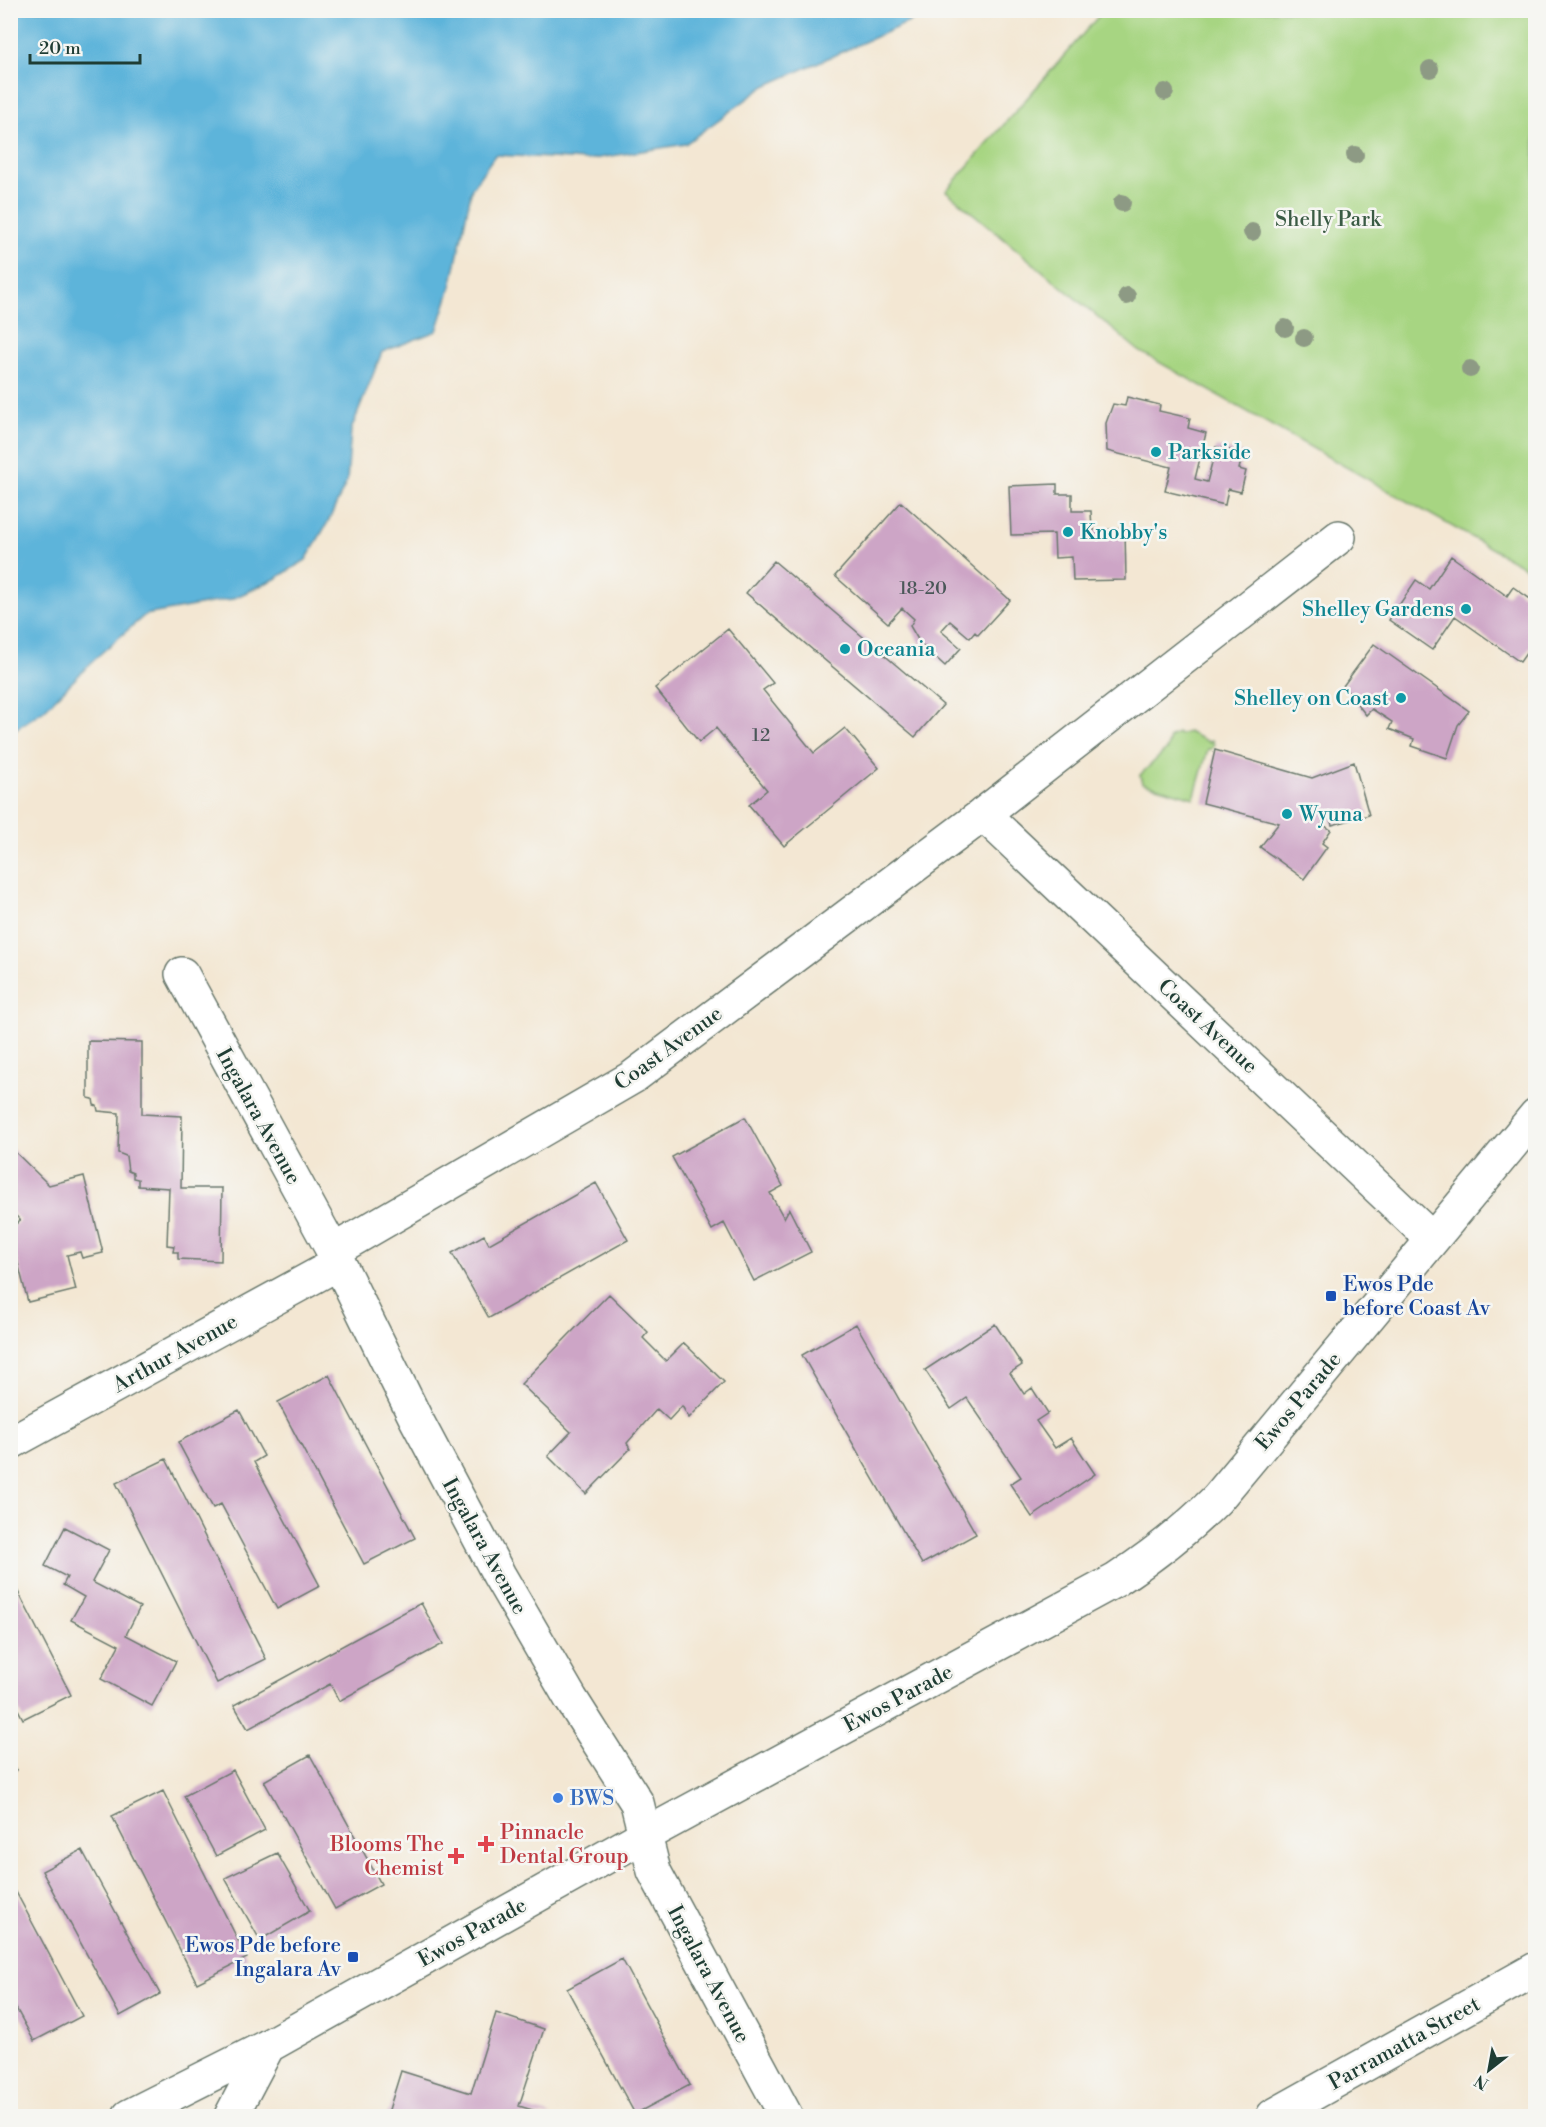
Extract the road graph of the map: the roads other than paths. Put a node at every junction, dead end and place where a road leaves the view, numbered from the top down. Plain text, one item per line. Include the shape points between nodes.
1 (1339, 537) dead end
2 (983, 814) junction
3 (182, 974) dead end
4 (1536, 1115) edge
5 (1432, 1239) junction
6 (336, 1257) junction
7 (10, 1443) edge
8 (645, 1836) junction
9 (1536, 1969) edge
10 (268, 2046) junction
11 (129, 2116) edge
12 (231, 2116) edge
13 (786, 2116) edge
14 (1273, 2116) edge

1 - 2 street, Coast Avenue
2 - 5 street, Coast Avenue
2 - 6 street, Coast Avenue via 633,1077
3 - 6 street, Ingalara Avenue
4 - 5 street, Ewos Parade
5 - 8 street, Ewos Parade via 1217,1499 1154,1555 1116,1580
6 - 7 street, Arthur Avenue
6 - 8 street, Ingalara Avenue via 416,1419 500,1575 570,1699 637,1803
8 - 10 street, Ewos Parade
8 - 13 street, Ingalara Avenue via 654,1871
9 - 14 street, Parramatta Street
10 - 11 street, Ewos Parade
10 - 12 street

